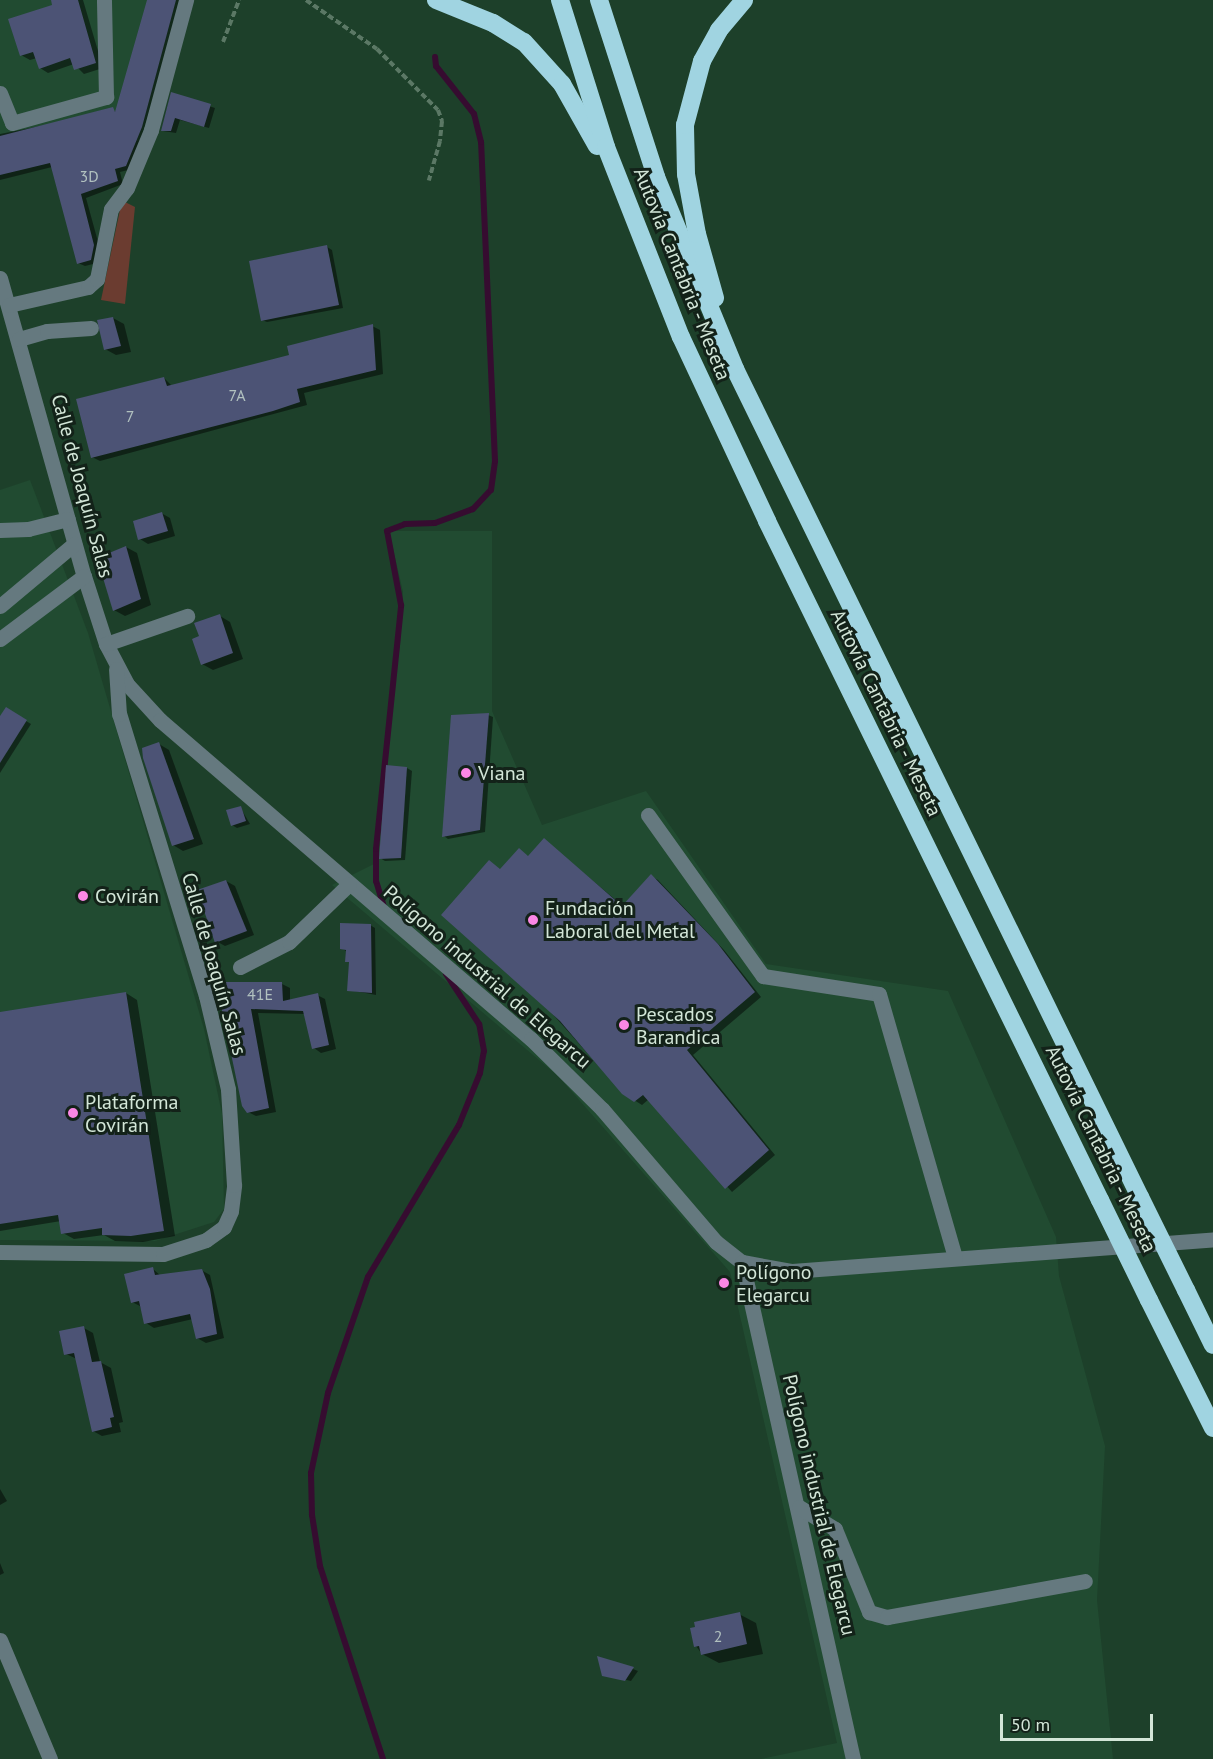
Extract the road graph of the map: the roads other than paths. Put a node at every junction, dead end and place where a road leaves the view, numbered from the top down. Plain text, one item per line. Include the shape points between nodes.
1 (104, 0) edge
2 (186, 0) edge
3 (436, 0) edge
4 (561, 0) edge
5 (599, 0) edge
6 (744, 0) edge
7 (0, 93) edge
8 (642, 244) junction
9 (0, 278) edge
10 (9, 305) junction
11 (91, 328) dead end
12 (20, 339) junction
13 (735, 369) junction
14 (68, 519) junction
15 (0, 530) edge
16 (74, 544) junction
17 (84, 576) junction
18 (0, 606) edge
19 (187, 616) dead end
20 (0, 639) edge
21 (106, 644) junction
22 (116, 667) junction
23 (648, 815) dead end
24 (349, 884) junction
25 (240, 967) dead end
26 (1213, 1239) edge
27 (0, 1252) edge
28 (955, 1257) junction
29 (742, 1262) junction
30 (1213, 1345) edge
31 (1213, 1428) edge
32 (799, 1507) junction
33 (1085, 1581) dead end
34 (0, 1641) edge
35 (50, 1759) edge
36 (853, 1759) edge

1 - 7 street via 106,97 12,123
2 - 10 street via 151,130 127,188 111,209 97,279 88,287
3 - 8 highway via 508,32 550,68 590,133
4 - 8 highway, Autovía Cantabria - Meseta via 603,137
5 - 13 highway, Autovía Cantabria - Meseta via 656,177
6 - 13 highway via 719,30 702,61 689,99 684,136 697,234
8 - 31 highway, Autovía Cantabria - Meseta, bridge via 762,512
9 - 10 street, Calle de Joaquín Salas
10 - 12 street, Calle de Joaquín Salas
11 - 12 street via 47,331
12 - 14 street, Calle de Joaquín Salas
13 - 30 highway, Autovía Cantabria - Meseta, bridge
14 - 15 street via 28,529
14 - 16 street, Calle de Joaquín Salas
16 - 17 street, Calle de Joaquín Salas
16 - 18 street
17 - 20 street
17 - 21 street, Calle de Joaquín Salas
19 - 21 street
21 - 22 street, Calle de Joaquín Salas
22 - 24 street, Calle de Joaquín Salas via 160,720
22 - 27 street, Calle de Joaquín Salas via 119,714 206,996 228,1089 234,1185 231,1211 224,1227 206,1240 163,1254
23 - 28 street via 764,976 879,994
24 - 25 street, Calle de Joaquín Salas via 289,942
24 - 29 street, Polígono industrial de Elegarcu via 531,1039 602,1109 689,1215
26 - 28 street
28 - 29 street via 792,1271
29 - 32 street, Polígono industrial de Elegarcu
32 - 33 street, Polígono industrial de Elegarcu via 835,1529 869,1612 887,1617
32 - 36 street, Polígono industrial de Elegarcu
34 - 35 street

